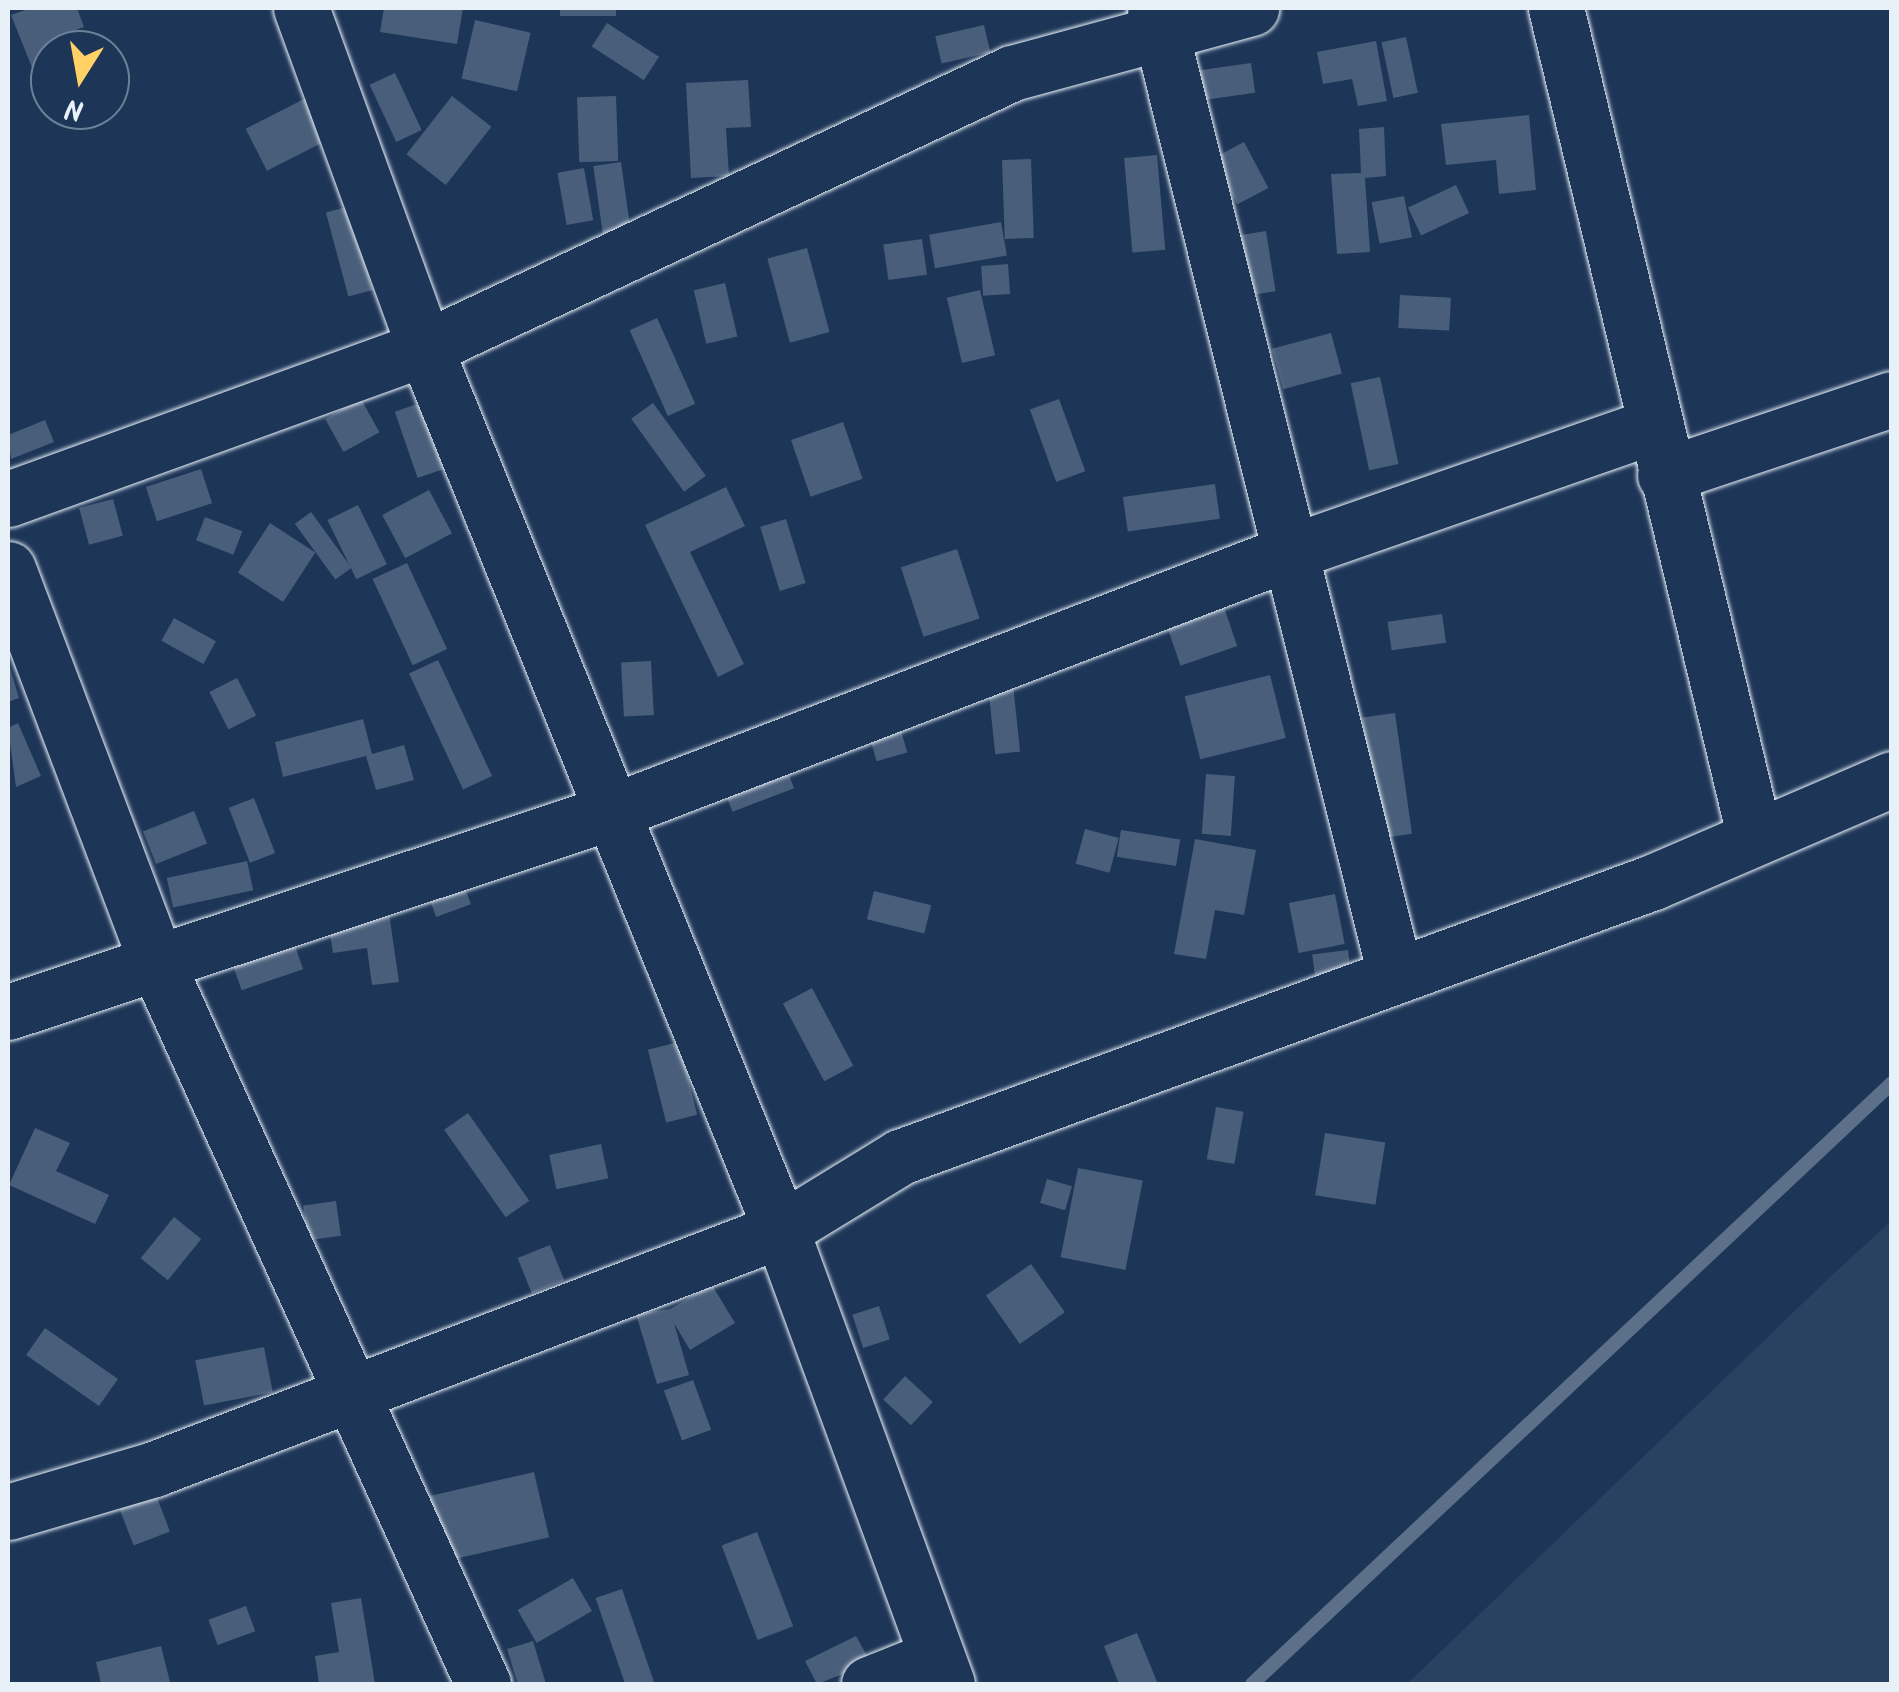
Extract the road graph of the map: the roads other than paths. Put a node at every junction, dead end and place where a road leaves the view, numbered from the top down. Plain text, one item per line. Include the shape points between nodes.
1 (302, 8) edge
2 (1251, 8) edge
3 (1556, 8) edge
4 (1158, 21) edge
5 (424, 348) junction
6 (1892, 398) edge
7 (1659, 450) junction
8 (8, 500) edge
9 (1288, 553) junction
10 (8, 569) edge
11 (1892, 780) edge
12 (610, 812) junction
13 (1754, 834) junction
14 (159, 968) junction
15 (1395, 974) junction
16 (8, 1012) edge
17 (782, 1230) junction
18 (351, 1387) junction
19 (8, 1512) edge
20 (942, 1671) edge
21 (482, 1684) edge
22 (869, 1684) edge

1 - 5 street
2 - 4 street
3 - 7 street
4 - 5 street via 1012,73
4 - 9 street
5 - 8 street
5 - 12 street
6 - 7 street
7 - 9 street
7 - 13 street
9 - 12 street
9 - 15 street
10 - 14 street
11 - 13 street
12 - 14 street
12 - 17 street
13 - 15 street via 1652,882
14 - 16 street
14 - 18 street
15 - 17 street via 900,1157
17 - 18 street
17 - 20 street
18 - 19 street via 154,1469
18 - 21 street
20 - 22 street

